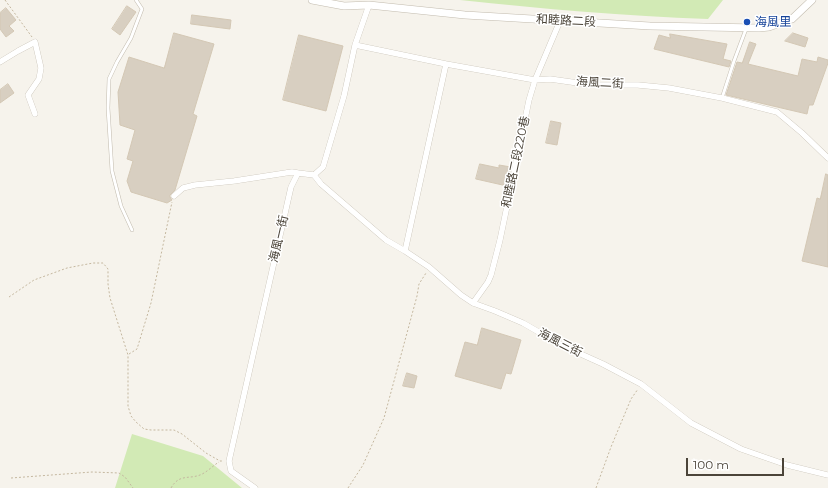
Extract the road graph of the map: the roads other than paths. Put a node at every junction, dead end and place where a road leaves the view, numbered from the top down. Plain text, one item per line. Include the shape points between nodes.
1 (136, 0) edge
2 (312, 0) edge
3 (812, 0) edge
4 (369, 5) junction
5 (560, 21) junction
6 (746, 27) junction
7 (355, 45) junction
8 (0, 62) edge
9 (446, 64) junction
10 (535, 80) junction
11 (722, 98) junction
12 (35, 114) dead end
13 (828, 158) edge
14 (298, 173) junction
15 (314, 175) junction
16 (174, 196) road end
17 (132, 230) dead end
18 (405, 250) junction
19 (474, 303) junction
20 (828, 476) edge
21 (255, 488) edge

1 - 17 lane via 142,9 132,38 109,78 108,108 112,171 121,206
2 - 4 street, 和睦路二段 via 344,6
3 - 6 street, 和睦路二段 via 792,19 770,27
4 - 5 street, 和睦路二段
4 - 7 street
5 - 6 street, 和睦路二段 via 650,26
5 - 10 street, 和睦路二段220巷
6 - 11 lane
7 - 9 street, 海風二街
7 - 15 street via 344,96 323,167
8 - 12 street via 35,42 41,68 39,79 28,95
9 - 10 street, 海風二街
9 - 18 street
10 - 11 street, 海風二街 via 550,79 592,85 638,85
10 - 19 street, 和睦路二段220巷 via 491,275
11 - 13 street, 海風二街 via 777,112
14 - 15 street
14 - 16 street via 195,184 183,188
14 - 21 street, 海風一街 via 291,187 229,462 231,471
15 - 18 street, 海風三街 via 386,240
18 - 19 street, 海風三街
19 - 20 street, 海風三街 via 522,323 641,384 691,423 741,449

